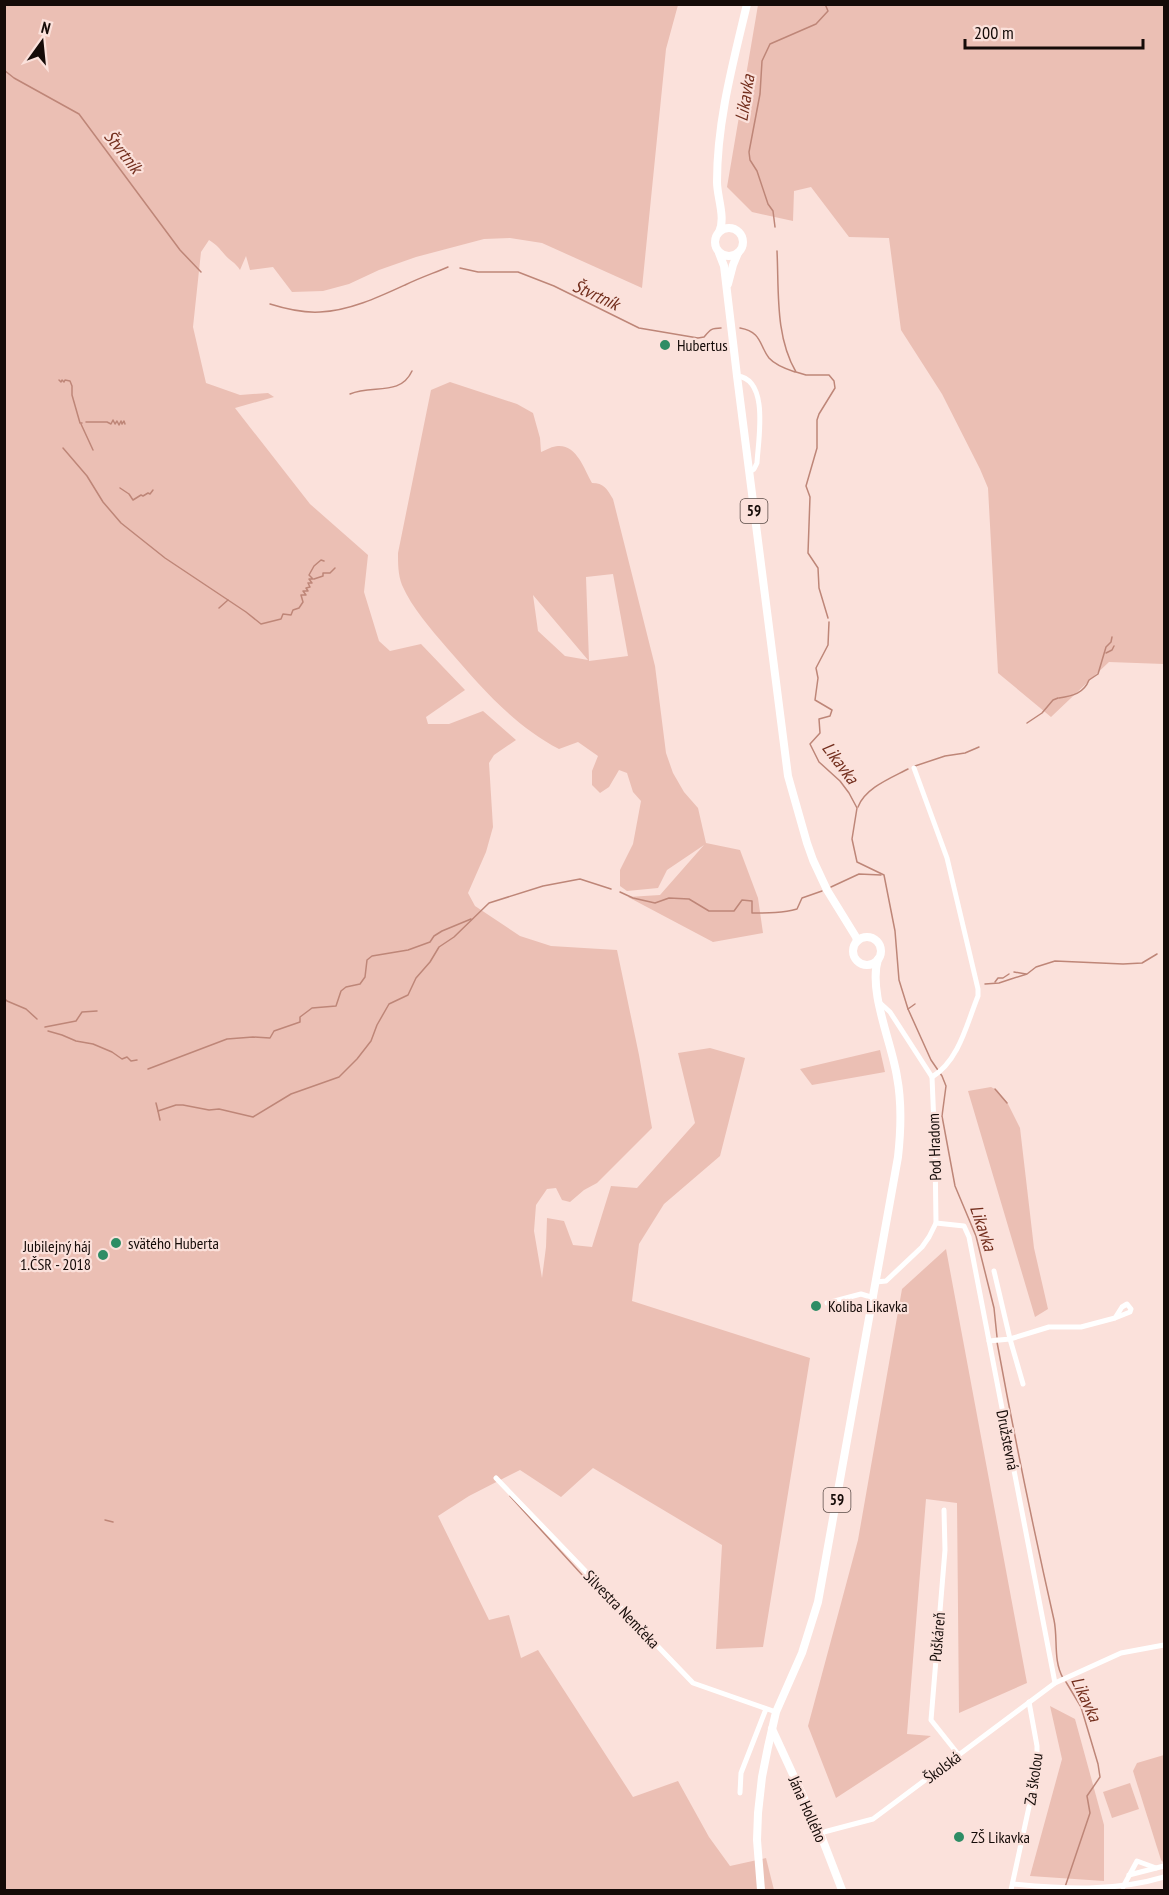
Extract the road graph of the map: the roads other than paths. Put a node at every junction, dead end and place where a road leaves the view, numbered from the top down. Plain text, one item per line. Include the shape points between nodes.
1 (747, 4) edge
2 (718, 196) junction
3 (735, 229) junction
4 (719, 232) junction
5 (719, 253) junction
6 (738, 253) junction
7 (727, 290) junction
8 (736, 376) junction
9 (749, 472) junction
10 (914, 768) dead end
11 (834, 900) junction
12 (869, 937) junction
13 (857, 941) junction
14 (878, 959) junction
15 (864, 964) junction
16 (876, 975) junction
17 (879, 1002) junction
18 (936, 1074) junction
19 (936, 1222) junction
20 (994, 1271) dead end
21 (876, 1282) junction
22 (874, 1298) junction
23 (827, 1303) dead end
24 (1116, 1318) dead end
25 (1010, 1339) junction
26 (989, 1341) junction
27 (1023, 1384) dead end
28 (496, 1478) dead end
29 (944, 1510) dead end
30 (1164, 1645) edge
31 (1055, 1683) junction
32 (1029, 1702) junction
33 (766, 1709) junction
34 (776, 1712) junction
35 (772, 1729) junction
36 (958, 1754) junction
37 (740, 1793) dead end
38 (820, 1833) junction
39 (1164, 1866) edge
40 (1156, 1868) junction
41 (1129, 1875) junction
42 (1164, 1877) edge
43 (1012, 1887) edge
44 (1123, 1887) junction
45 (761, 1890) edge
46 (842, 1890) edge

1 - 2 main road, 59 via 722,114
2 - 3 main road, 59
2 - 4 main road, 59 via 722,218
3 - 4 main road
3 - 6 main road, 59 via 743,240
4 - 5 main road, 59 via 714,242
5 - 6 main road
5 - 7 main road, 59
6 - 7 main road, 59
7 - 8 main road, 59
8 - 9 main road, 59
8 - 9 street via 749,381 760,404 757,463
9 - 11 main road, 59 via 788,776 807,843
10 - 18 street via 947,858 978,989 954,1054
11 - 12 main road, 59 via 861,933
11 - 13 main road, 59
12 - 13 main road
12 - 14 main road, 59 via 879,944
13 - 15 main road, 59 via 854,953
14 - 15 main road
14 - 16 main road, 59
15 - 16 main road
16 - 17 main road, 59
17 - 18 street
17 - 21 main road, 59 via 898,1080 900,1126
18 - 19 street, Pod Hradom
19 - 21 street via 922,1247 886,1281
19 - 26 street, Družstevná via 964,1226 969,1237
20 - 25 street
21 - 22 main road, 59
22 - 23 street via 861,1293
22 - 34 main road, 59 via 816,1609
24 - 25 street via 1081,1327 1049,1327
25 - 26 street
25 - 27 street
26 - 31 street, Družstevná
28 - 33 street, Silvestra Nemčeka via 693,1683
29 - 36 street, Puškáreň via 945,1550 931,1720
30 - 31 street, Školská via 1121,1653
31 - 32 street, Školská
32 - 36 street, Školská
32 - 43 street, Za školou via 1037,1770
33 - 34 street, Silvestra Nemčeka
33 - 37 street via 741,1773
34 - 35 main road, 59
35 - 38 street, Jána Hollého
35 - 45 main road, 59 via 758,1813
36 - 38 street, Školská via 873,1819
38 - 46 street, Jána Hollého
39 - 40 street
40 - 41 street
40 - 41 street via 1137,1861
41 - 44 street
42 - 44 street
43 - 44 street

